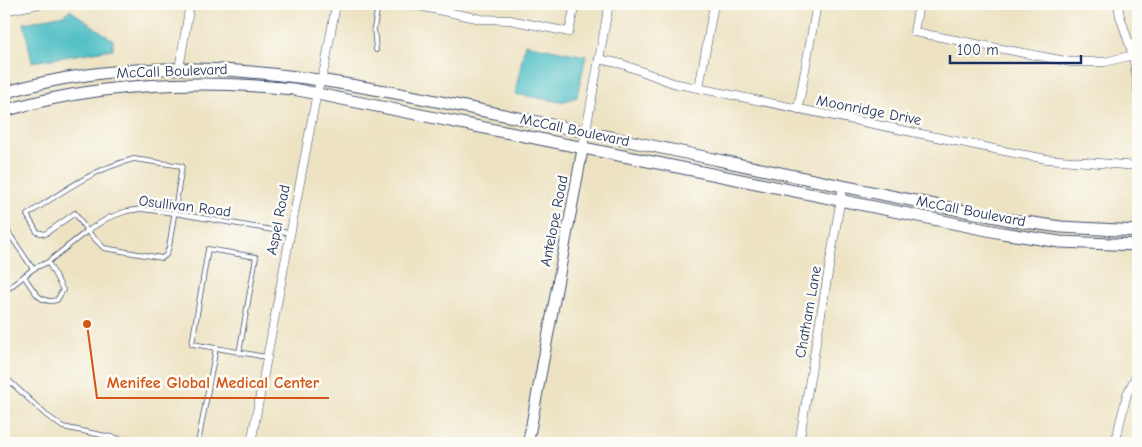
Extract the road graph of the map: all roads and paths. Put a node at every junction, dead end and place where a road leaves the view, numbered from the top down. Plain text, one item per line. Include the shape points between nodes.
1 (190, 4) edge
2 (336, 4) edge
3 (379, 4) edge
4 (408, 4) edge
5 (576, 4) edge
6 (609, 4) edge
7 (714, 4) edge
8 (817, 4) edge
9 (919, 4) edge
10 (1118, 4) edge
11 (37, 5) edge
12 (4, 11) edge
13 (376, 50) dead end
14 (1133, 55) junction
15 (599, 60) junction
16 (179, 69) junction
17 (322, 79) junction
18 (699, 88) junction
19 (1138, 90) edge
20 (317, 92) junction
21 (4, 93) edge
22 (798, 109) junction
23 (4, 111) edge
24 (586, 132) junction
25 (583, 148) junction
26 (1138, 166) edge
27 (844, 186) junction
28 (841, 201) junction
29 (174, 213) junction
30 (4, 226) edge
31 (87, 231) junction
32 (1138, 231) edge
33 (290, 233) junction
34 (1138, 245) edge
35 (48, 262) junction
36 (33, 269) junction
37 (24, 276) junction
38 (4, 292) edge
39 (216, 348) junction
40 (239, 353) junction
41 (266, 358) junction
42 (1138, 372) edge
43 (4, 376) edge
44 (140, 443) edge
45 (198, 443) edge
46 (251, 443) edge
47 (528, 443) edge
48 (799, 443) edge
49 (1114, 443) edge

1 - 16 street
2 - 17 street, Aspel Road
3 - 13 lane via 374,28
4 - 5 street via 569,32
6 - 15 street, Antelope Road
7 - 18 street
8 - 22 street
9 - 14 street via 914,32 1071,62 1105,62
10 - 14 street
11 - 12 street
14 - 19 street
15 - 18 street, Moonridge Drive
15 - 24 street, Antelope Road
16 - 17 main road, McCall Boulevard via 263,72
16 - 21 main road, McCall Boulevard via 106,72
17 - 20 street, Aspel Road
17 - 24 main road, McCall Boulevard
18 - 22 street, Moonridge Drive
20 - 23 main road, McCall Boulevard via 234,84 131,86 71,95
20 - 25 main road, McCall Boulevard
20 - 33 street, Aspel Road
22 - 26 street, Moonridge Drive via 1039,157
24 - 25 street, Antelope Road
24 - 27 main road, McCall Boulevard
25 - 28 main road, McCall Boulevard
25 - 47 street, Antelope Road
27 - 28 street, Chatham Lane
27 - 32 main road, McCall Boulevard via 1036,224
28 - 34 main road, McCall Boulevard via 1039,240
28 - 48 street, Chatham Lane
29 - 31 lane, Osullivan Road via 140,208 108,218
29 - 31 lane via 169,247 162,258 104,248
29 - 31 lane via 182,166 134,159 111,164 84,177 27,215 37,232 45,234 75,213
29 - 33 lane, Osullivan Road
30 - 36 lane
31 - 35 lane, Osullivan Road
33 - 41 street, Aspel Road
35 - 36 lane, Osullivan Road
35 - 37 lane via 63,290 57,300 50,302 39,297
36 - 37 lane, Osullivan Road
37 - 38 lane, Osullivan Road
39 - 40 lane
39 - 40 lane via 192,344 208,249 256,257
39 - 45 lane
40 - 41 lane
41 - 46 street, Aspel Road
42 - 49 street via 1127,394
43 - 44 lane via 46,416 63,427

